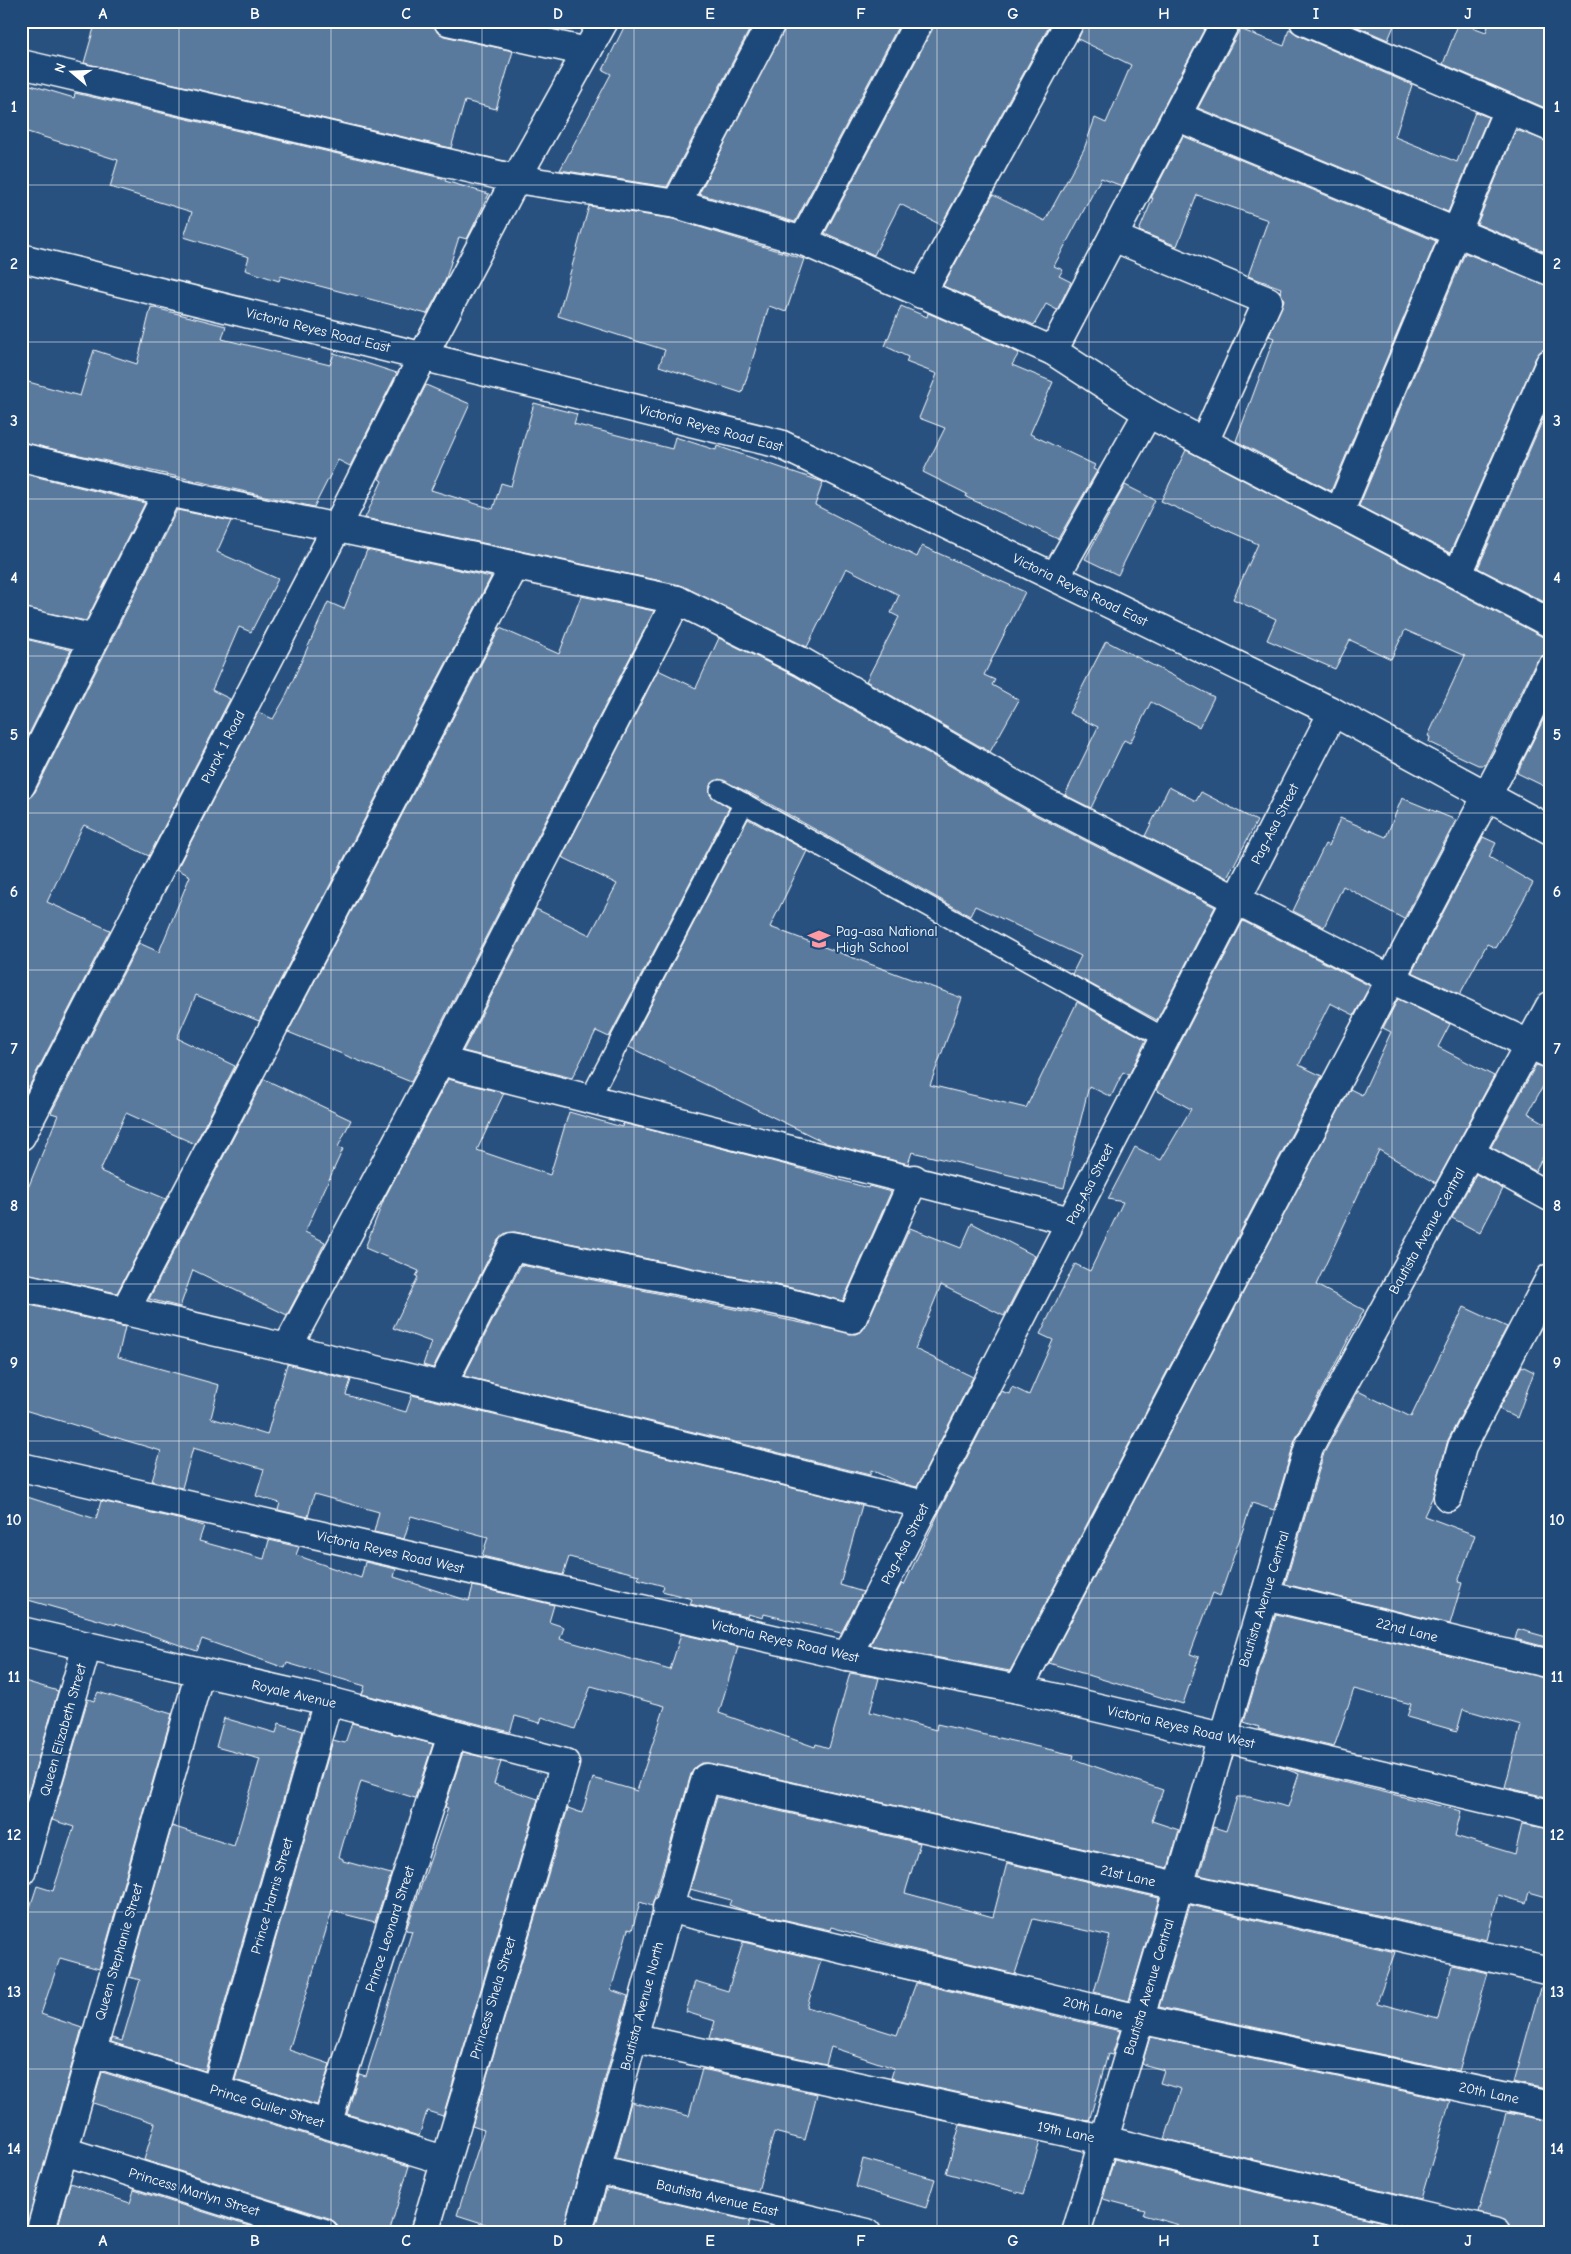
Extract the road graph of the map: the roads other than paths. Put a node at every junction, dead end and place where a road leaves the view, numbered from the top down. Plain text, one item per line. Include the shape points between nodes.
1 (448, 21) edge
2 (604, 21) edge
3 (772, 21) edge
4 (919, 21) edge
5 (1070, 21) edge
6 (1226, 21) edge
7 (1304, 21) edge
8 (587, 52) junction
9 (21, 64) edge
10 (1508, 109) junction
11 (1176, 116) junction
12 (1550, 127) edge
13 (516, 179) junction
14 (676, 204) junction
15 (1457, 232) junction
16 (1113, 237) junction
17 (802, 241) junction
18 (21, 258) edge
19 (1550, 271) edge
20 (921, 294) junction
21 (1053, 351) junction
22 (424, 356) junction
23 (1550, 363) edge
24 (1148, 413) junction
25 (1204, 442) junction
26 (21, 457) edge
27 (168, 492) junction
28 (1339, 513) junction
29 (337, 528) junction
30 (515, 565) junction
31 (1458, 574) junction
32 (1055, 578) junction
33 (677, 600) junction
34 (21, 622) edge
35 (1550, 622) edge
36 (95, 639) junction
37 (1550, 670) edge
38 (1333, 712) junction
39 (21, 785) edge
40 (720, 790) dead end
41 (1487, 795) junction
42 (744, 803) junction
43 (1550, 830) edge
44 (1236, 899) junction
45 (1389, 978) junction
46 (1550, 1006) edge
47 (1165, 1038) junction
48 (1539, 1049) edge
49 (440, 1061) junction
50 (590, 1098) junction
51 (21, 1136) edge
52 (1470, 1153) junction
53 (914, 1179) junction
54 (1550, 1197) edge
55 (1071, 1220) junction
56 (1550, 1278) edge
57 (21, 1287) edge
58 (125, 1311) junction
59 (287, 1348) junction
60 (442, 1385) junction
61 (21, 1467) edge
62 (1448, 1497) dead end
63 (925, 1504) junction
64 (1265, 1595) junction
65 (21, 1631) edge
66 (88, 1646) junction
67 (847, 1656) junction
68 (1550, 1664) edge
69 (200, 1672) junction
70 (1018, 1689) junction
71 (328, 1701) junction
72 (452, 1735) junction
73 (1223, 1737) junction
74 (565, 1763) joint
75 (706, 1778) joint
76 (1550, 1814) edge
77 (21, 1872) edge
78 (1178, 1888) junction
79 (667, 1908) junction
80 (1550, 1971) edge
81 (1140, 2019) junction
82 (635, 2038) junction
83 (91, 2052) junction
84 (216, 2090) junction
85 (1550, 2106) edge
86 (327, 2124) junction
87 (1103, 2140) junction
88 (64, 2151) junction
89 (444, 2160) junction
90 (596, 2169) junction
91 (40, 2233) edge
92 (324, 2233) edge
93 (424, 2233) edge
94 (577, 2233) edge
95 (867, 2233) edge
96 (1076, 2233) edge
97 (1496, 2233) edge

1 - 8 street
2 - 8 street, Purok 1 Road
3 - 14 street
4 - 17 street
5 - 20 street
6 - 11 street
7 - 10 street
8 - 13 street, Purok 1 Road
9 - 13 street
10 - 12 street
10 - 15 street
11 - 15 street
11 - 16 street
13 - 14 street
13 - 22 street, Purok 1 Road
14 - 17 street
15 - 19 street
15 - 28 street
16 - 21 street
16 - 25 street via 1268,301
17 - 20 street
18 - 22 street, Victoria Reyes Road East
20 - 21 street
21 - 24 street
22 - 29 street, Purok 1 Road
22 - 32 street, Victoria Reyes Road East via 780,444
23 - 31 street
24 - 25 street
24 - 32 street
25 - 28 street
26 - 27 street
27 - 29 street
27 - 36 street
28 - 31 street
29 - 30 street
29 - 51 street, Purok 1 Road
30 - 33 street
30 - 58 street
31 - 35 street
32 - 38 street, Victoria Reyes Road East
33 - 44 street via 802,662 1043,801
33 - 49 street
34 - 36 street
36 - 39 street
37 - 41 street
38 - 41 street, Victoria Reyes Road East
38 - 44 street, Pag-Asa Street
40 - 42 lane
41 - 43 street, Victoria Reyes Road East
41 - 45 street
42 - 47 lane
42 - 50 lane
44 - 45 street
44 - 47 street, Pag-Asa Street
45 - 48 street
45 - 70 street
46 - 48 street, Bautista Avenue Central
47 - 55 street, Pag-Asa Street
48 - 52 street, Bautista Avenue Central
49 - 50 street
49 - 59 street
50 - 53 street
52 - 54 street
52 - 64 street, Bautista Avenue Central via 1309,1447
53 - 55 street
53 - 60 street via 852,1319 798,1305 512,1247
55 - 63 street, Pag-Asa Street
56 - 62 street via 1462,1447
57 - 58 street
58 - 59 street
59 - 60 street
60 - 63 street
61 - 67 street, Victoria Reyes Road West
63 - 67 street, Pag-Asa Street
64 - 68 street, 22nd Lane
64 - 73 street, Bautista Avenue Central
65 - 66 street, Royale Avenue
66 - 69 street, Royale Avenue
66 - 77 street, Queen Elizabeth Street
67 - 70 street, Victoria Reyes Road West
69 - 71 street, Royale Avenue
69 - 83 street, Queen Stephanie Street
70 - 73 street, Victoria Reyes Road West
71 - 72 street, Royale Avenue
71 - 84 street, Prince Harris Street
72 - 74 street, Royale Avenue
72 - 86 street, Prince Leonard Street
73 - 76 street, Victoria Reyes Road West
73 - 78 street, Bautista Avenue Central
74 - 89 street, Princess Shela Street
75 - 78 street, 21st Lane
75 - 79 street, Bautista Avenue North
78 - 80 street, 21st Lane
78 - 81 street, Bautista Avenue Central
79 - 81 street, 20th Lane
79 - 82 street, Bautista Avenue North
81 - 85 street, 20th Lane
81 - 87 street, Bautista Avenue Central
82 - 87 street, 19th Lane
82 - 90 street, Bautista Avenue North
83 - 84 street, Prince Guiler Street
83 - 88 street, Queen Stephanie Street
84 - 86 street, Prince Guiler Street
86 - 89 street, Prince Guiler Street
87 - 96 street, Bautista Avenue Central
87 - 97 street, 19th Lane
88 - 91 street, Queen Stephanie Street
88 - 92 street, Princess Marlyn Street
89 - 93 street, Princess Shela Street
90 - 94 street, Bautista Avenue North
90 - 95 street, Bautista Avenue East

